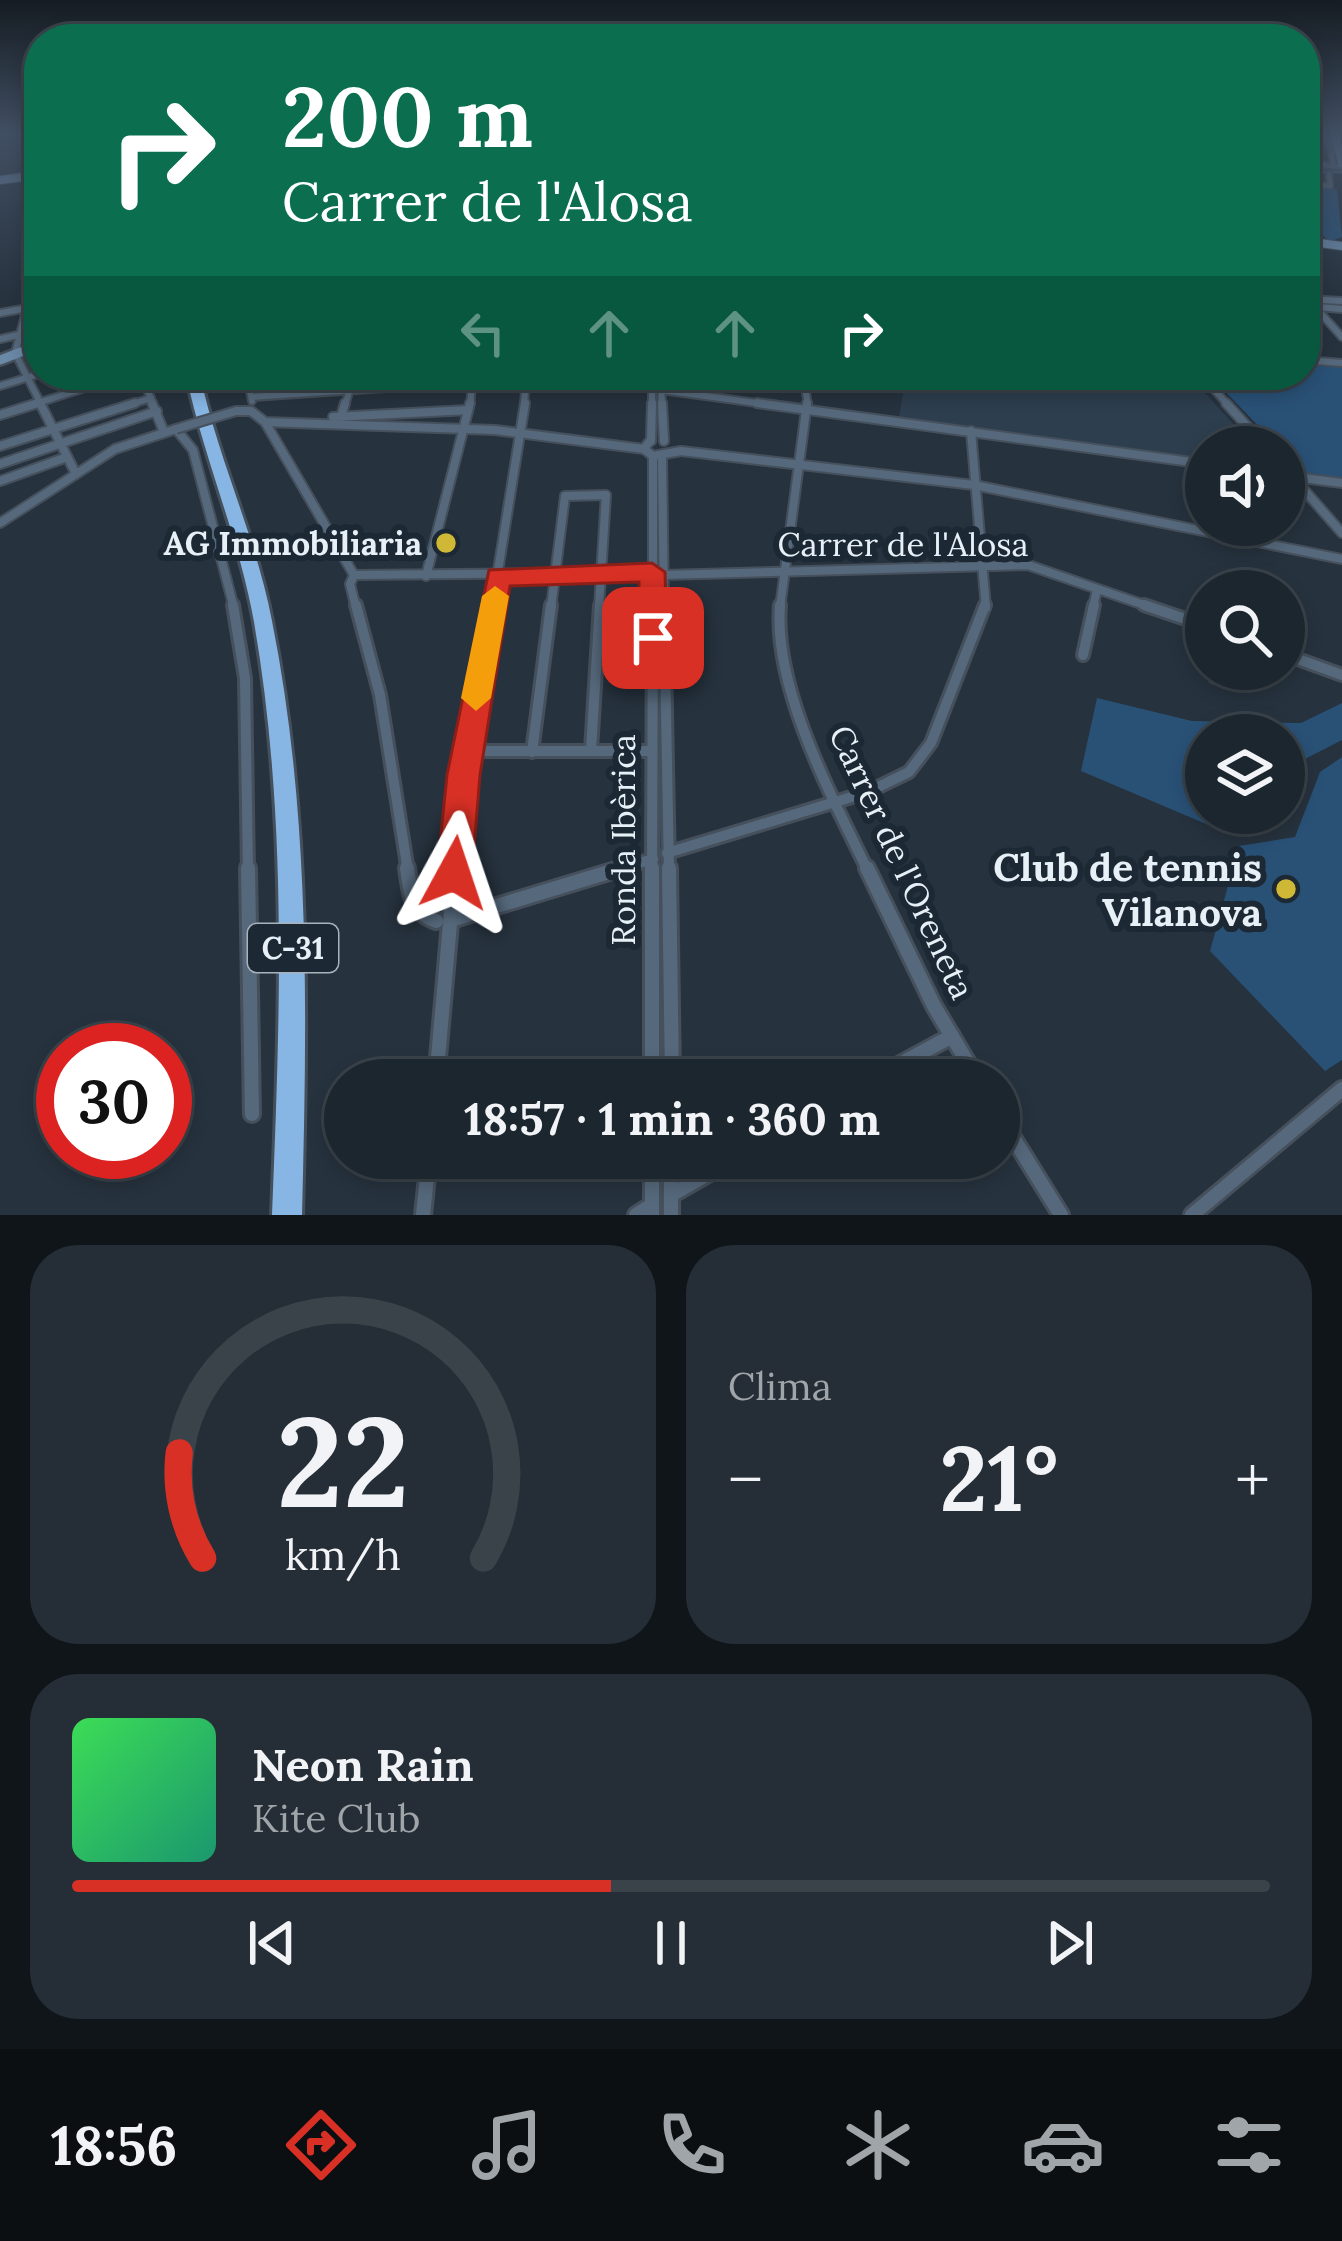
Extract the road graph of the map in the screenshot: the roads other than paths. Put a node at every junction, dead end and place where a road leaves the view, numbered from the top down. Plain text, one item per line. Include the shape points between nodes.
1 (1320, 313) edge
2 (24, 317) edge
3 (18, 335) junction
4 (1342, 337) edge
5 (0, 339) edge
6 (24, 350) edge
7 (15, 353) junction
8 (0, 360) edge
9 (24, 372) edge
10 (34, 390) edge
11 (79, 390) edge
12 (148, 390) edge
13 (198, 390) edge
14 (250, 390) edge
15 (333, 390) edge
16 (349, 390) edge
17 (471, 390) edge
18 (525, 390) edge
19 (657, 390) edge
20 (662, 390) joint
21 (805, 390) edge
22 (1215, 390) edge
23 (252, 397) junction
24 (151, 398) junction
25 (41, 402) junction
26 (468, 410) junction
27 (808, 410) junction
28 (158, 411) junction
29 (246, 411) junction
30 (0, 415) edge
31 (341, 417) junction
32 (265, 422) junction
33 (389, 426) junction
34 (1247, 426) edge
35 (55, 428) junction
36 (467, 429) junction
37 (170, 430) junction
38 (971, 431) junction
39 (523, 434) junction
40 (61, 443) junction
41 (0, 446) edge
42 (657, 448) junction
43 (67, 458) junction
44 (1185, 461) edge
45 (0, 464) edge
46 (799, 464) junction
47 (76, 474) junction
48 (1305, 476) edge
49 (0, 481) edge
50 (1342, 483) edge
51 (974, 485) junction
52 (1305, 493) edge
53 (0, 523) edge
54 (1342, 533) edge
55 (1342, 559) edge
56 (982, 567) junction
57 (783, 571) junction
58 (354, 574) junction
59 (658, 574) junction
60 (426, 575) junction
61 (601, 575) junction
62 (554, 576) junction
63 (498, 577) junction
64 (1097, 589) junction
65 (1185, 619) edge
66 (1083, 656) dead end
67 (1305, 661) edge
68 (1342, 674) edge
69 (591, 750) junction
70 (467, 751) junction
71 (652, 751) junction
72 (532, 752) junction
73 (834, 802) junction
74 (660, 856) junction
75 (443, 920) junction
76 (952, 1036) junction
77 (437, 1059) edge
78 (653, 1059) edge
79 (671, 1059) edge
80 (910, 1059) edge
81 (966, 1059) edge
82 (1342, 1088) edge
83 (252, 1114) dead end
84 (1020, 1149) edge
85 (427, 1179) edge
86 (652, 1179) edge
87 (671, 1179) edge
88 (699, 1179) edge
89 (671, 1195) junction
90 (652, 1210) edge
91 (287, 1215) edge
92 (423, 1215) edge
93 (636, 1215) edge
94 (671, 1215) edge
95 (1060, 1215) edge
96 (1192, 1215) edge

1 - 4 street
2 - 3 street
3 - 5 street
3 - 7 street
6 - 7 street
7 - 8 street
7 - 9 street
10 - 25 street
11 - 25 street
12 - 24 street
13 - 91 highway, C-31 via 257,593 286,785 293,950
14 - 23 street
15 - 23 street
16 - 31 street
17 - 26 street
18 - 39 street
19 - 42 street, Ronda Ibèrica
20 - 27 street
20 - 42 street, Ronda Ibèrica
21 - 27 street, Carrer de l'Oreneta
22 - 34 street
23 - 29 street
24 - 28 street
24 - 35 street
25 - 30 street
25 - 35 street
26 - 31 street
26 - 36 street
27 - 38 street
27 - 46 street, Carrer de l'Oreneta
28 - 37 street
28 - 40 street
29 - 32 street
29 - 37 street, bridge
31 - 33 street via 311,418
32 - 33 street
32 - 58 street
33 - 36 street
35 - 40 street
35 - 41 street
36 - 39 street
36 - 60 street
37 - 47 street
37 - 83 street via 193,450 238,625
38 - 44 street
38 - 51 street
39 - 42 street
39 - 63 street
40 - 43 street
40 - 45 street
42 - 46 street
42 - 59 street, Ronda Ibèrica
43 - 47 street
43 - 49 street
46 - 51 street
46 - 57 street, Carrer de l'Oreneta
47 - 53 street
48 - 50 street
51 - 55 street
51 - 56 street
52 - 54 street
56 - 57 street, Carrer de l'Alosa
56 - 64 street, Carrer de l'Alosa via 1028,565
56 - 73 street via 986,613 931,743 909,772
57 - 59 street, Carrer de l'Alosa
57 - 73 street, Carrer de l'Oreneta via 778,631 785,670
58 - 60 street, Carrer de l'Alosa
58 - 75 street via 413,904 422,916
59 - 61 street, Carrer de l'Alosa
59 - 71 street, Ronda Ibèrica
59 - 74 street, Ronda Ibèrica
60 - 63 street, Carrer de l'Alosa
61 - 62 street, Carrer de l'Alosa
61 - 62 street via 606,495 566,496
61 - 69 street
62 - 63 street, Carrer de l'Alosa
62 - 72 street
63 - 70 street
64 - 65 street, Carrer de l'Alosa
64 - 66 street
67 - 68 street
69 - 71 street
69 - 72 street
70 - 72 street
70 - 75 street
71 - 74 street, Ronda Ibèrica
73 - 74 street
73 - 76 street, Carrer de l'Oreneta
74 - 75 street
74 - 78 street, Ronda Ibèrica
74 - 79 street, Ronda Ibèrica
75 - 77 street
76 - 80 street
76 - 81 street, Carrer de l'Oreneta
82 - 96 street
84 - 95 street
85 - 92 street
86 - 90 street
87 - 89 street
88 - 89 street
89 - 94 street
90 - 93 street

